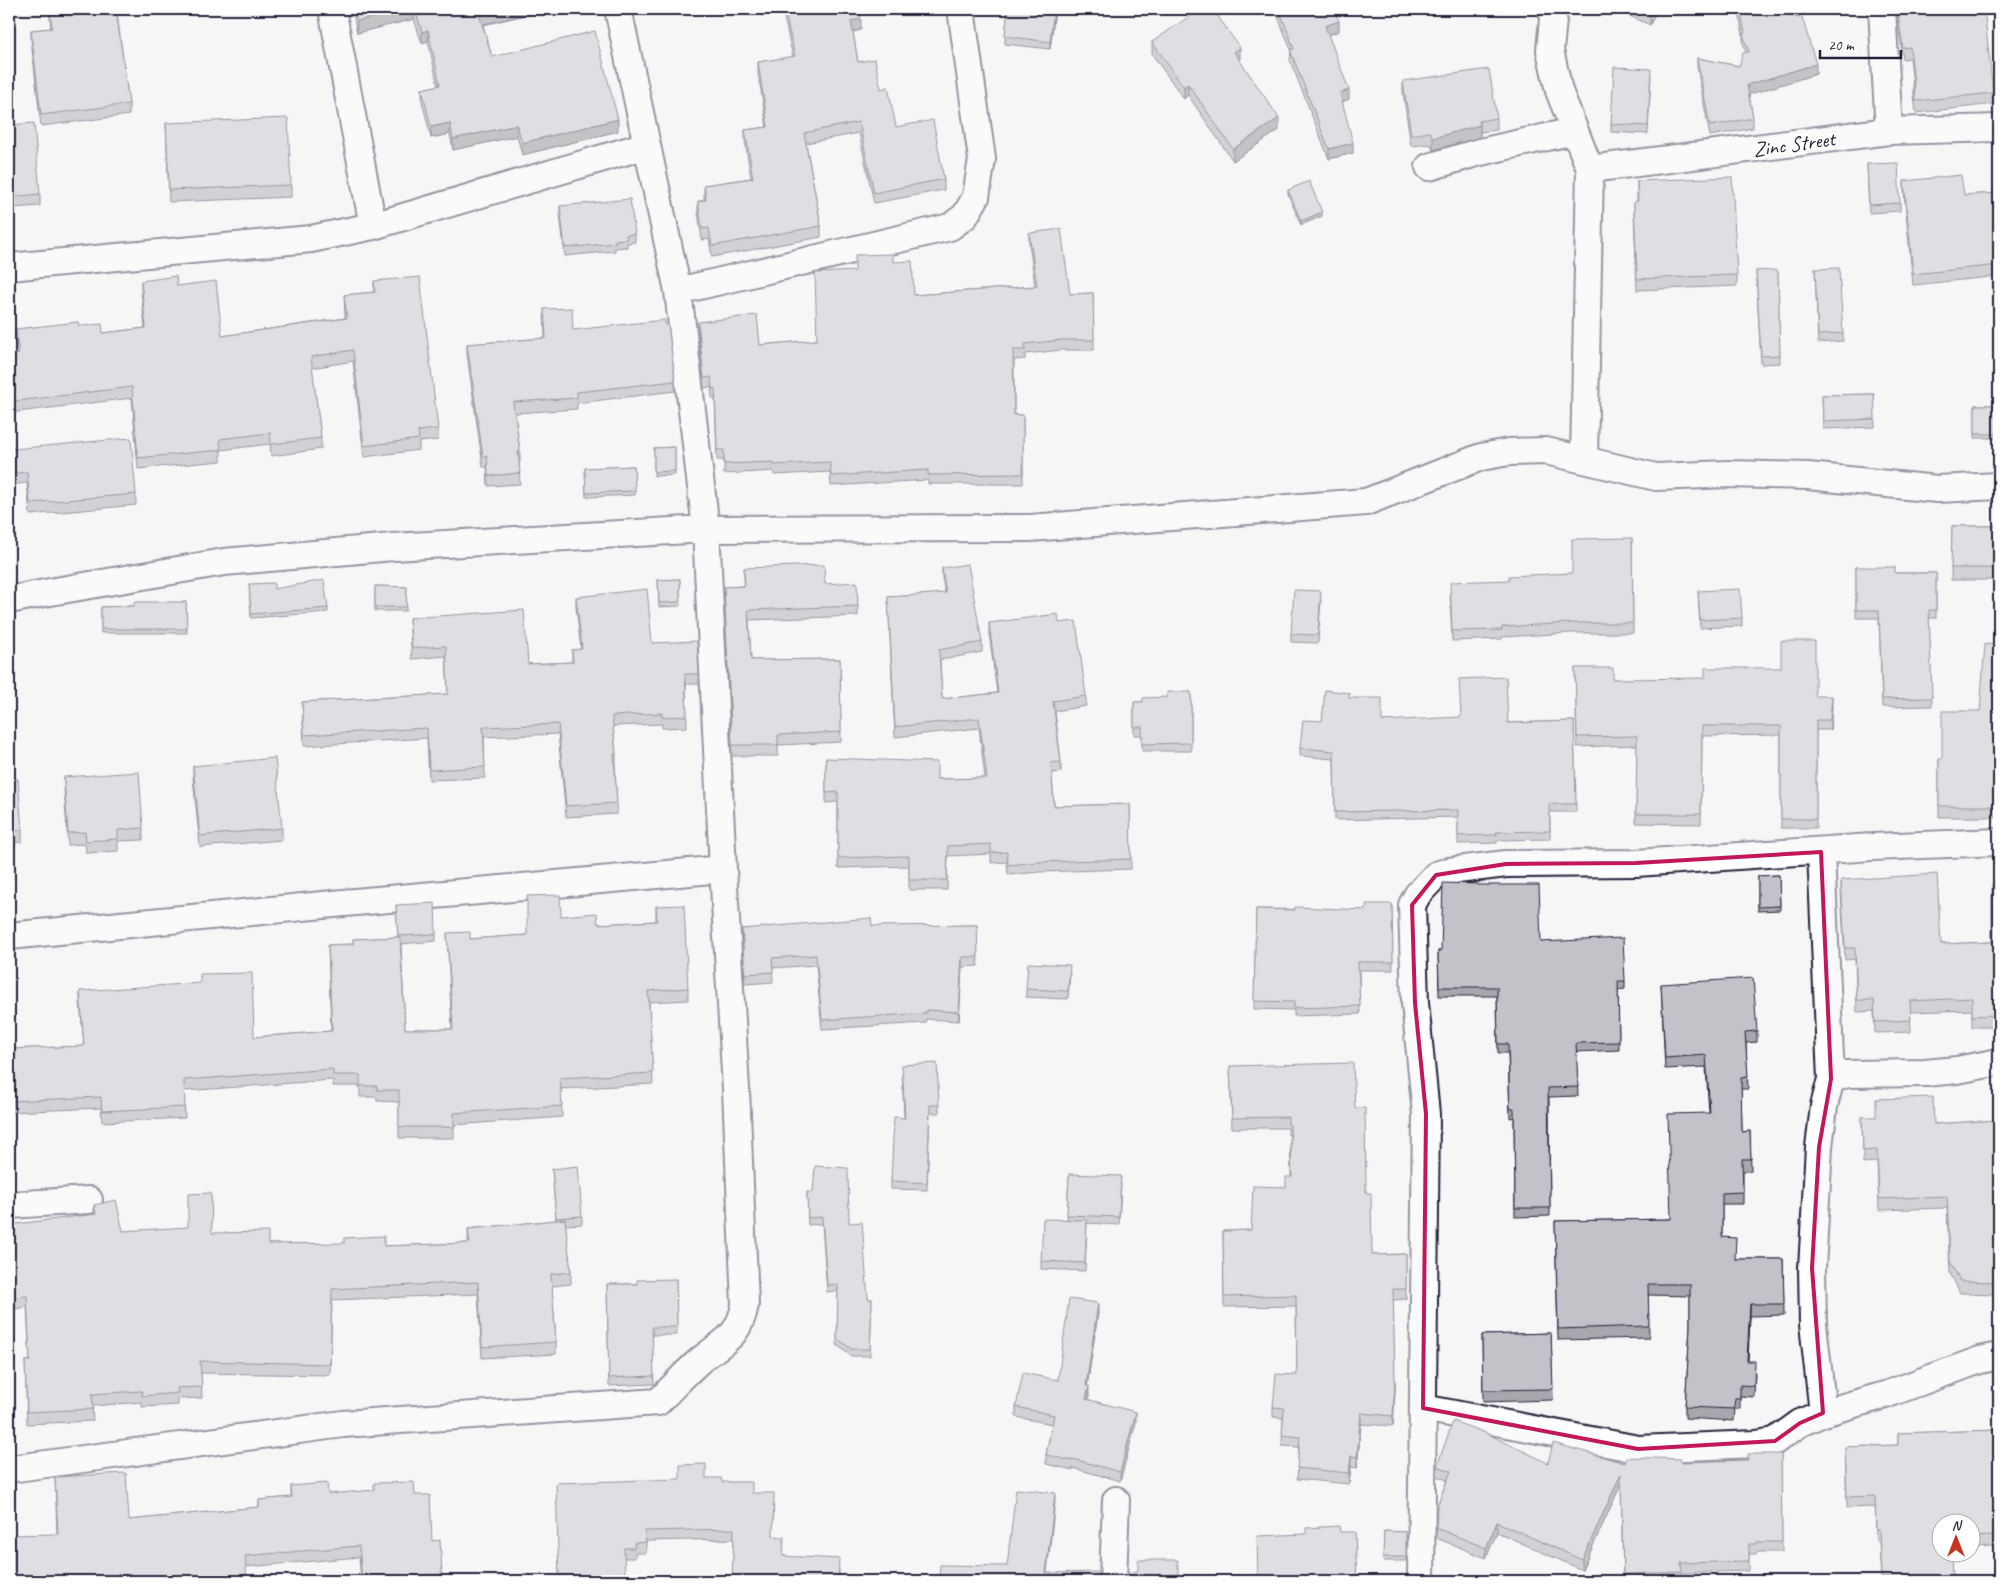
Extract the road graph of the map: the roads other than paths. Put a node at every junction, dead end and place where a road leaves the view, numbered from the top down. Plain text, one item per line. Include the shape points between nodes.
1 (332, 9) edge
2 (618, 9) edge
3 (961, 9) edge
4 (1554, 9) edge
5 (1882, 9) edge
6 (1999, 128) edge
7 (1890, 130) junction
8 (1574, 131) junction
9 (647, 145) junction
10 (1430, 168) dead end
11 (1590, 169) junction
12 (373, 226) junction
13 (9, 268) edge
14 (678, 291) junction
15 (1584, 459) junction
16 (1999, 486) edge
17 (706, 529) junction
18 (9, 600) edge
19 (1999, 842) edge
20 (1821, 852) junction
21 (723, 868) junction
22 (9, 936) edge
23 (1999, 1062) edge
24 (1831, 1079) junction
25 (88, 1200) dead end
26 (9, 1205) edge
27 (1999, 1356) edge
28 (1423, 1408) junction
29 (1823, 1413) junction
30 (9, 1469) edge
31 (1116, 1500) dead end
32 (1113, 1581) edge
33 (1421, 1581) edge

1 - 12 street
2 - 9 street
3 - 14 street via 982,159 976,197 965,216 950,227
4 - 8 street via 1550,50 1559,91
5 - 7 street
6 - 7 street, Zinc Street
7 - 11 street, Zinc Street
8 - 10 street via 1476,153
8 - 11 street
9 - 12 street
9 - 14 street
11 - 15 street
12 - 13 street via 311,240
14 - 17 street
15 - 16 street via 1656,477 1729,474 1808,476 1937,489
15 - 17 street via 1546,451 1490,455 1366,502 1030,528
17 - 18 street via 224,562
17 - 21 street
19 - 20 street
20 - 24 street
20 - 28 street via 1636,863 1506,864 1436,875 1418,894 1412,906 1416,1003 1426,1114
21 - 22 street
21 - 30 street via 745,1305 742,1321 733,1335 702,1358 658,1402 343,1424
23 - 24 street via 1958,1070 1847,1074
24 - 29 street via 1819,1147 1812,1268 1813,1324
25 - 26 street
27 - 29 street
28 - 29 street via 1638,1449 1775,1441 1800,1423
28 - 33 street
31 - 32 street

